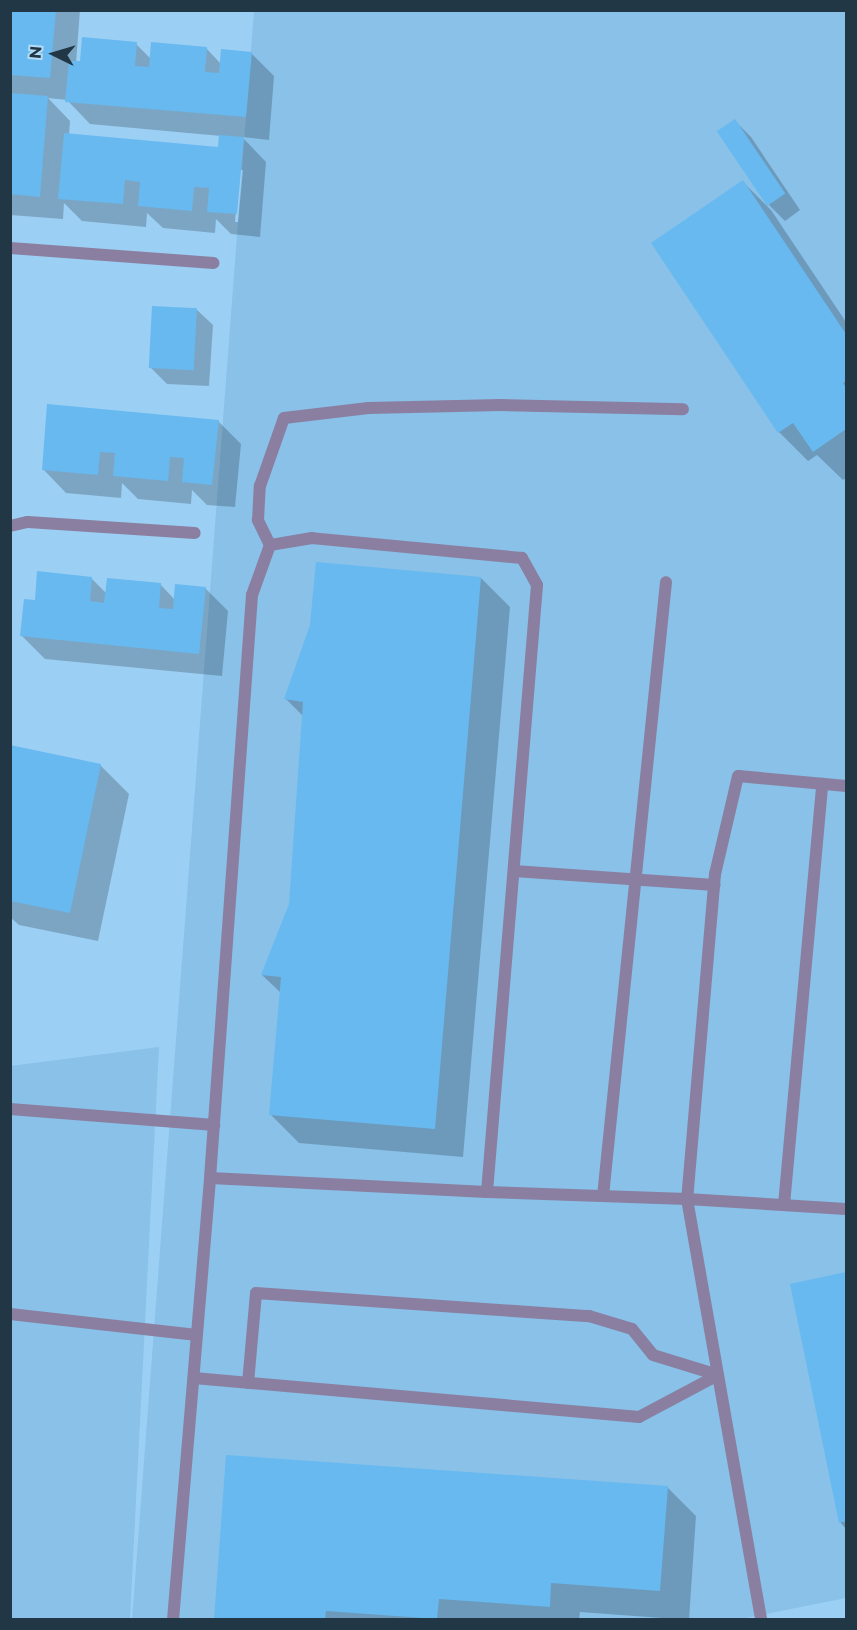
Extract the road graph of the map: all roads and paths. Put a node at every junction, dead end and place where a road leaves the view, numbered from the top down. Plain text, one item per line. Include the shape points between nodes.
1 (10, 248) edge
2 (213, 263) dead end
3 (683, 409) dead end
4 (10, 526) edge
5 (195, 533) dead end
6 (270, 545) junction
7 (666, 582) dead end
8 (822, 784) junction
9 (846, 786) edge
10 (514, 871) junction
11 (635, 879) junction
12 (715, 885) junction
13 (10, 1109) edge
14 (214, 1125) junction
15 (210, 1178) junction
16 (488, 1192) junction
17 (603, 1196) junction
18 (687, 1199) junction
19 (784, 1205) junction
20 (846, 1209) edge
21 (10, 1314) edge
22 (197, 1335) junction
23 (718, 1375) junction
24 (194, 1378) junction
25 (249, 1383) junction
26 (174, 1620) edge
27 (761, 1620) edge

1 - 2 lane
3 - 6 lane via 379,407 284,417 260,486 258,520
4 - 5 lane via 28,522
6 - 10 lane via 312,538 522,558 537,585
6 - 14 lane via 252,595
7 - 11 lane
8 - 9 lane
8 - 12 lane via 738,776
8 - 19 lane
10 - 11 lane
10 - 16 lane
11 - 12 lane
11 - 17 lane
12 - 18 lane
13 - 14 lane
14 - 15 lane
15 - 16 lane
15 - 22 lane
16 - 17 lane
17 - 18 lane
18 - 19 lane
18 - 23 lane
19 - 20 lane
21 - 22 lane
22 - 24 lane
23 - 25 lane via 639,1417
23 - 25 lane via 653,1355 632,1329 589,1316 256,1293
23 - 27 lane
24 - 25 lane
24 - 26 lane

